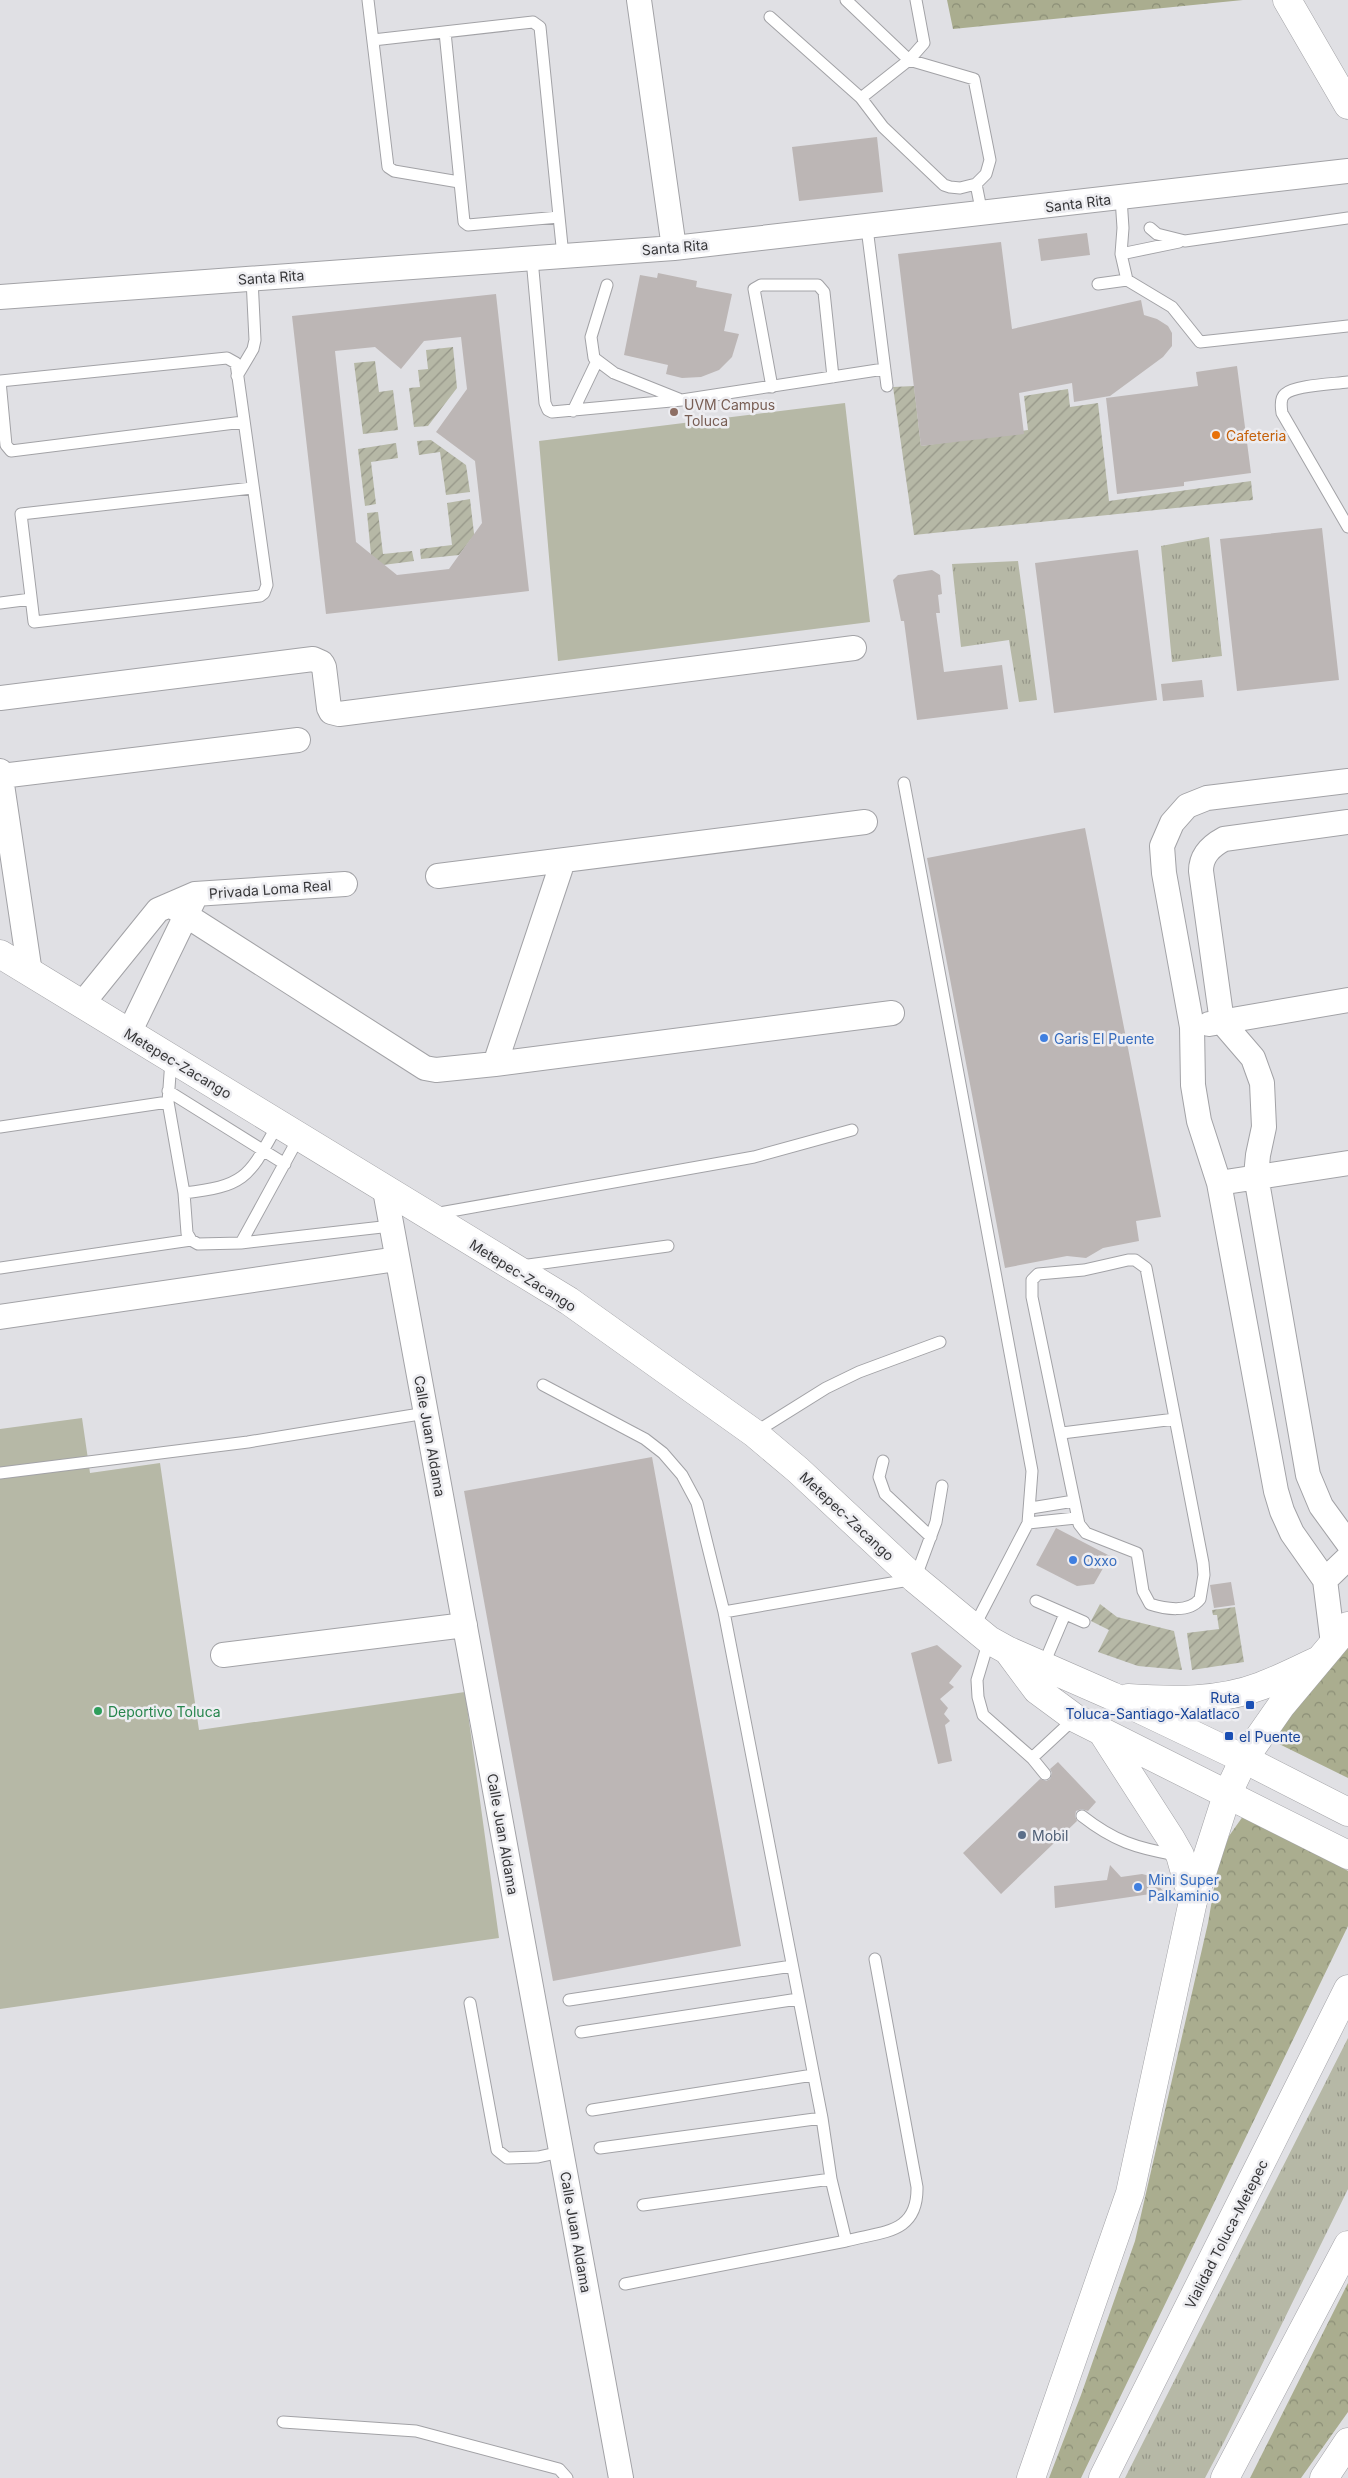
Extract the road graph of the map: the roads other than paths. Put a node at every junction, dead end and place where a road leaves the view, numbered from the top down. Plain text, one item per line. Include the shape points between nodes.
1 (368, 0) edge
2 (639, 0) edge
3 (846, 0) edge
4 (916, 0) edge
5 (1287, 0) edge
6 (770, 17) dead end
7 (445, 32) junction
8 (372, 40) junction
9 (909, 60) junction
10 (861, 98) junction
11 (1348, 105) edge
12 (1348, 171) edge
13 (459, 182) junction
14 (976, 184) junction
15 (1121, 198) junction
16 (982, 214) junction
17 (559, 217) junction
18 (1348, 218) edge
19 (867, 228) junction
20 (1150, 228) dead end
21 (1180, 242) junction
22 (674, 248) junction
23 (1121, 254) junction
24 (563, 256) junction
25 (532, 259) junction
26 (252, 279) junction
27 (1126, 280) junction
28 (1098, 284) dead end
29 (607, 285) dead end
30 (0, 297) edge
31 (1348, 326) edge
32 (597, 361) junction
33 (884, 369) junction
34 (237, 376) junction
35 (833, 377) junction
36 (0, 381) edge
37 (1348, 382) edge
38 (887, 386) dead end
39 (772, 387) junction
40 (682, 400) junction
41 (573, 411) junction
42 (243, 422) junction
43 (252, 488) junction
44 (1348, 526) edge
45 (31, 599) junction
46 (0, 603) edge
47 (854, 648) dead end
48 (0, 698) edge
49 (298, 740) dead end
50 (0, 771) edge
51 (1, 776) edge
52 (1348, 781) edge
53 (904, 783) dead end
54 (865, 822) dead end
55 (1348, 822) edge
56 (563, 861) junction
57 (438, 876) dead end
58 (345, 884) dead end
59 (184, 905) junction
60 (129, 945) junction
61 (0, 954) edge
62 (164, 962) junction
63 (30, 973) junction
64 (1348, 1000) edge
65 (82, 1004) junction
66 (892, 1013) dead end
67 (1222, 1022) junction
68 (1192, 1027) junction
69 (129, 1033) junction
70 (171, 1058) junction
71 (495, 1064) junction
72 (168, 1097) junction
73 (0, 1127) edge
74 (852, 1130) dead end
75 (289, 1131) junction
76 (264, 1150) junction
77 (1348, 1163) edge
78 (284, 1164) junction
79 (1256, 1176) junction
80 (1219, 1183) junction
81 (385, 1190) junction
82 (184, 1193) junction
83 (427, 1216) junction
84 (391, 1226) junction
85 (190, 1240) junction
86 (241, 1243) junction
87 (668, 1246) dead end
88 (397, 1259) junction
89 (512, 1267) junction
90 (0, 1268) edge
91 (0, 1317) edge
92 (940, 1342) dead end
93 (544, 1385) dead end
94 (426, 1413) junction
95 (1174, 1419) junction
96 (754, 1433) junction
97 (1062, 1433) junction
98 (883, 1461) dead end
99 (0, 1473) edge
100 (942, 1486) dead end
101 (1074, 1501) junction
102 (1321, 1506) junction
103 (1030, 1508) junction
104 (1076, 1518) junction
105 (1028, 1523) junction
106 (1292, 1532) junction
107 (931, 1537) junction
108 (1348, 1542) edge
109 (1348, 1558) edge
110 (915, 1579) junction
111 (1325, 1580) junction
112 (1036, 1601) dead end
113 (724, 1612) junction
114 (1065, 1614) junction
115 (1084, 1622) dead end
116 (465, 1625) junction
117 (990, 1639) junction
118 (1333, 1644) edge
119 (223, 1655) dead end
120 (1043, 1666) junction
121 (1112, 1696) junction
122 (1075, 1718) junction
123 (1103, 1733) junction
124 (1032, 1758) junction
125 (1244, 1759) junction
126 (1045, 1774) dead end
127 (1227, 1796) junction
128 (1348, 1812) edge
129 (1082, 1816) dead end
130 (1180, 1855) junction
131 (1348, 1856) edge
132 (1194, 1901) junction
133 (874, 1959) dead end
134 (792, 1966) junction
135 (1348, 1989) edge
136 (798, 1999) junction
137 (569, 2000) dead end
138 (470, 2003) dead end
139 (581, 2032) dead end
140 (813, 2075) junction
141 (592, 2110) dead end
142 (822, 2118) junction
143 (600, 2148) dead end
144 (561, 2152) junction
145 (831, 2178) junction
146 (643, 2205) dead end
147 (846, 2241) junction
148 (1348, 2245) edge
149 (626, 2284) dead end
150 (283, 2422) dead end
151 (1348, 2442) edge
152 (567, 2478) edge
153 (621, 2478) edge
154 (1031, 2478) edge
155 (1103, 2478) edge
156 (1226, 2478) edge
157 (1324, 2478) edge

1 - 8 lane
2 - 22 street
3 - 9 lane
4 - 9 lane via 924,40
5 - 11 main road
6 - 10 lane
7 - 8 lane
7 - 13 lane
7 - 17 lane via 533,22 540,27
8 - 13 lane via 388,167 394,171
9 - 10 lane
9 - 14 lane via 974,78 990,160 986,174
10 - 14 lane via 883,127 944,185 960,188
12 - 15 street, Santa Rita
13 - 17 lane via 463,218 468,226
14 - 16 lane
15 - 16 street, Santa Rita
15 - 23 lane
16 - 19 street, Santa Rita
17 - 24 lane
18 - 21 lane
19 - 22 street, Santa Rita
19 - 33 lane
20 - 21 lane
21 - 23 lane
22 - 24 street, Santa Rita
23 - 27 lane
24 - 25 street, Santa Rita
25 - 26 street, Santa Rita
25 - 41 lane via 545,403 552,412
26 - 30 street, Santa Rita
26 - 34 lane via 255,340 251,354
27 - 28 lane
27 - 31 lane via 1172,307 1200,342
29 - 32 lane via 591,337
32 - 40 lane via 614,373
32 - 41 lane
33 - 35 lane
33 - 38 lane
34 - 36 lane via 236,363 227,358
34 - 42 lane
35 - 39 lane
35 - 39 lane via 824,292 818,285 761,285 754,289
36 - 42 lane via 6,445 11,451
37 - 44 lane via 1291,391 1281,404 1282,413
39 - 40 lane
40 - 41 lane
42 - 43 lane
43 - 45 lane via 21,514
43 - 45 lane via 267,585 260,596 34,622
45 - 46 lane
47 - 48 street via 339,714 329,708 322,662 313,659
49 - 51 street
50 - 51 street
51 - 63 street
52 - 68 street via 1208,798 1187,806 1172,823 1162,846 1164,872
53 - 103 lane via 1029,1452 1032,1471
54 - 56 street
55 - 67 street via 1224,839 1206,853 1201,871
56 - 57 street
56 - 71 street
58 - 59 street, Privada Loma Real
59 - 60 street via 158,910
59 - 62 street
59 - 71 street via 415,1064 436,1070
60 - 62 street
60 - 65 street
61 - 63 main road, Metepec-Zacango
62 - 69 street
63 - 65 main road, Metepec-Zacango
64 - 67 street
65 - 69 main road, Metepec-Zacango
66 - 71 street
67 - 68 street
67 - 79 street via 1253,1058 1262,1083 1264,1127
68 - 80 street via 1193,1086 1199,1121
69 - 70 main road, Metepec-Zacango
70 - 72 lane
70 - 75 main road, Metepec-Zacango
72 - 73 lane
72 - 76 lane
72 - 82 lane
74 - 83 lane via 754,1157
75 - 76 lane
75 - 78 lane
75 - 81 main road, Metepec-Zacango
76 - 78 lane
76 - 82 lane via 249,1173 236,1181 211,1190
77 - 79 street
78 - 86 lane
79 - 80 street
79 - 102 street via 1308,1475
80 - 106 street via 1276,1491
81 - 83 main road, Metepec-Zacango
81 - 84 street, Calle Juan Aldama
82 - 85 lane
83 - 89 main road, Metepec-Zacango
84 - 86 lane
84 - 88 street, Calle Juan Aldama
85 - 86 lane via 198,1244
85 - 90 lane
87 - 89 lane
88 - 91 street
88 - 94 street, Calle Juan Aldama
89 - 96 main road, Metepec-Zacango via 569,1301
92 - 96 lane via 826,1388
93 - 113 lane via 645,1439 663,1453 682,1475 697,1503
94 - 99 lane via 248,1442
94 - 116 street, Calle Juan Aldama
95 - 97 lane
95 - 97 lane via 1146,1268 1135,1260 1128,1260 1084,1270 1038,1274 1032,1280 1032,1297
95 - 104 lane via 1202,1563 1203,1584 1196,1603 1190,1607 1164,1609 1150,1604 1143,1591 1137,1553 1086,1533
96 - 110 main road, Metepec-Zacango
97 - 101 lane
98 - 107 lane via 878,1477 885,1494
100 - 107 lane
101 - 103 lane
101 - 104 lane
102 - 106 street
102 - 108 street
103 - 105 lane
104 - 105 lane
105 - 117 lane
106 - 111 street
107 - 110 lane
109 - 111 street
110 - 113 lane
110 - 117 main road, Metepec-Zacango
111 - 118 street
112 - 114 lane
113 - 134 lane
114 - 115 lane
114 - 120 lane
116 - 119 street
116 - 144 street, Calle Juan Aldama
117 - 120 main road, Metepec-Zacango
117 - 122 main road, Metepec-Zacango via 1037,1690
117 - 124 lane via 977,1680 983,1715
118 - 121 main road via 1275,1681 1237,1694 1164,1701
118 - 125 main road via 1281,1706
120 - 121 main road, Metepec-Zacango
121 - 125 main road, Metepec-Zacango
122 - 123 main road, Metepec-Zacango
122 - 124 lane
123 - 127 main road, Metepec-Zacango
123 - 130 main road
124 - 126 lane
125 - 127 main road
125 - 128 main road, Metepec-Zacango
127 - 131 main road, Metepec-Zacango
127 - 132 main road
129 - 130 lane via 1119,1841
130 - 132 main road
132 - 154 main road via 1130,2193
133 - 147 lane via 917,2187 917,2205 910,2220 895,2228
134 - 136 lane
134 - 137 lane
135 - 155 main road, Vialidad Toluca-Metepec
136 - 139 lane
136 - 140 lane
138 - 144 lane via 497,2150 507,2158
140 - 141 lane
140 - 142 lane
142 - 143 lane
142 - 145 lane
144 - 153 street, Calle Juan Aldama
145 - 146 lane
145 - 147 lane
147 - 149 lane
148 - 156 main road
150 - 152 lane via 416,2431 559,2469
151 - 157 main road

